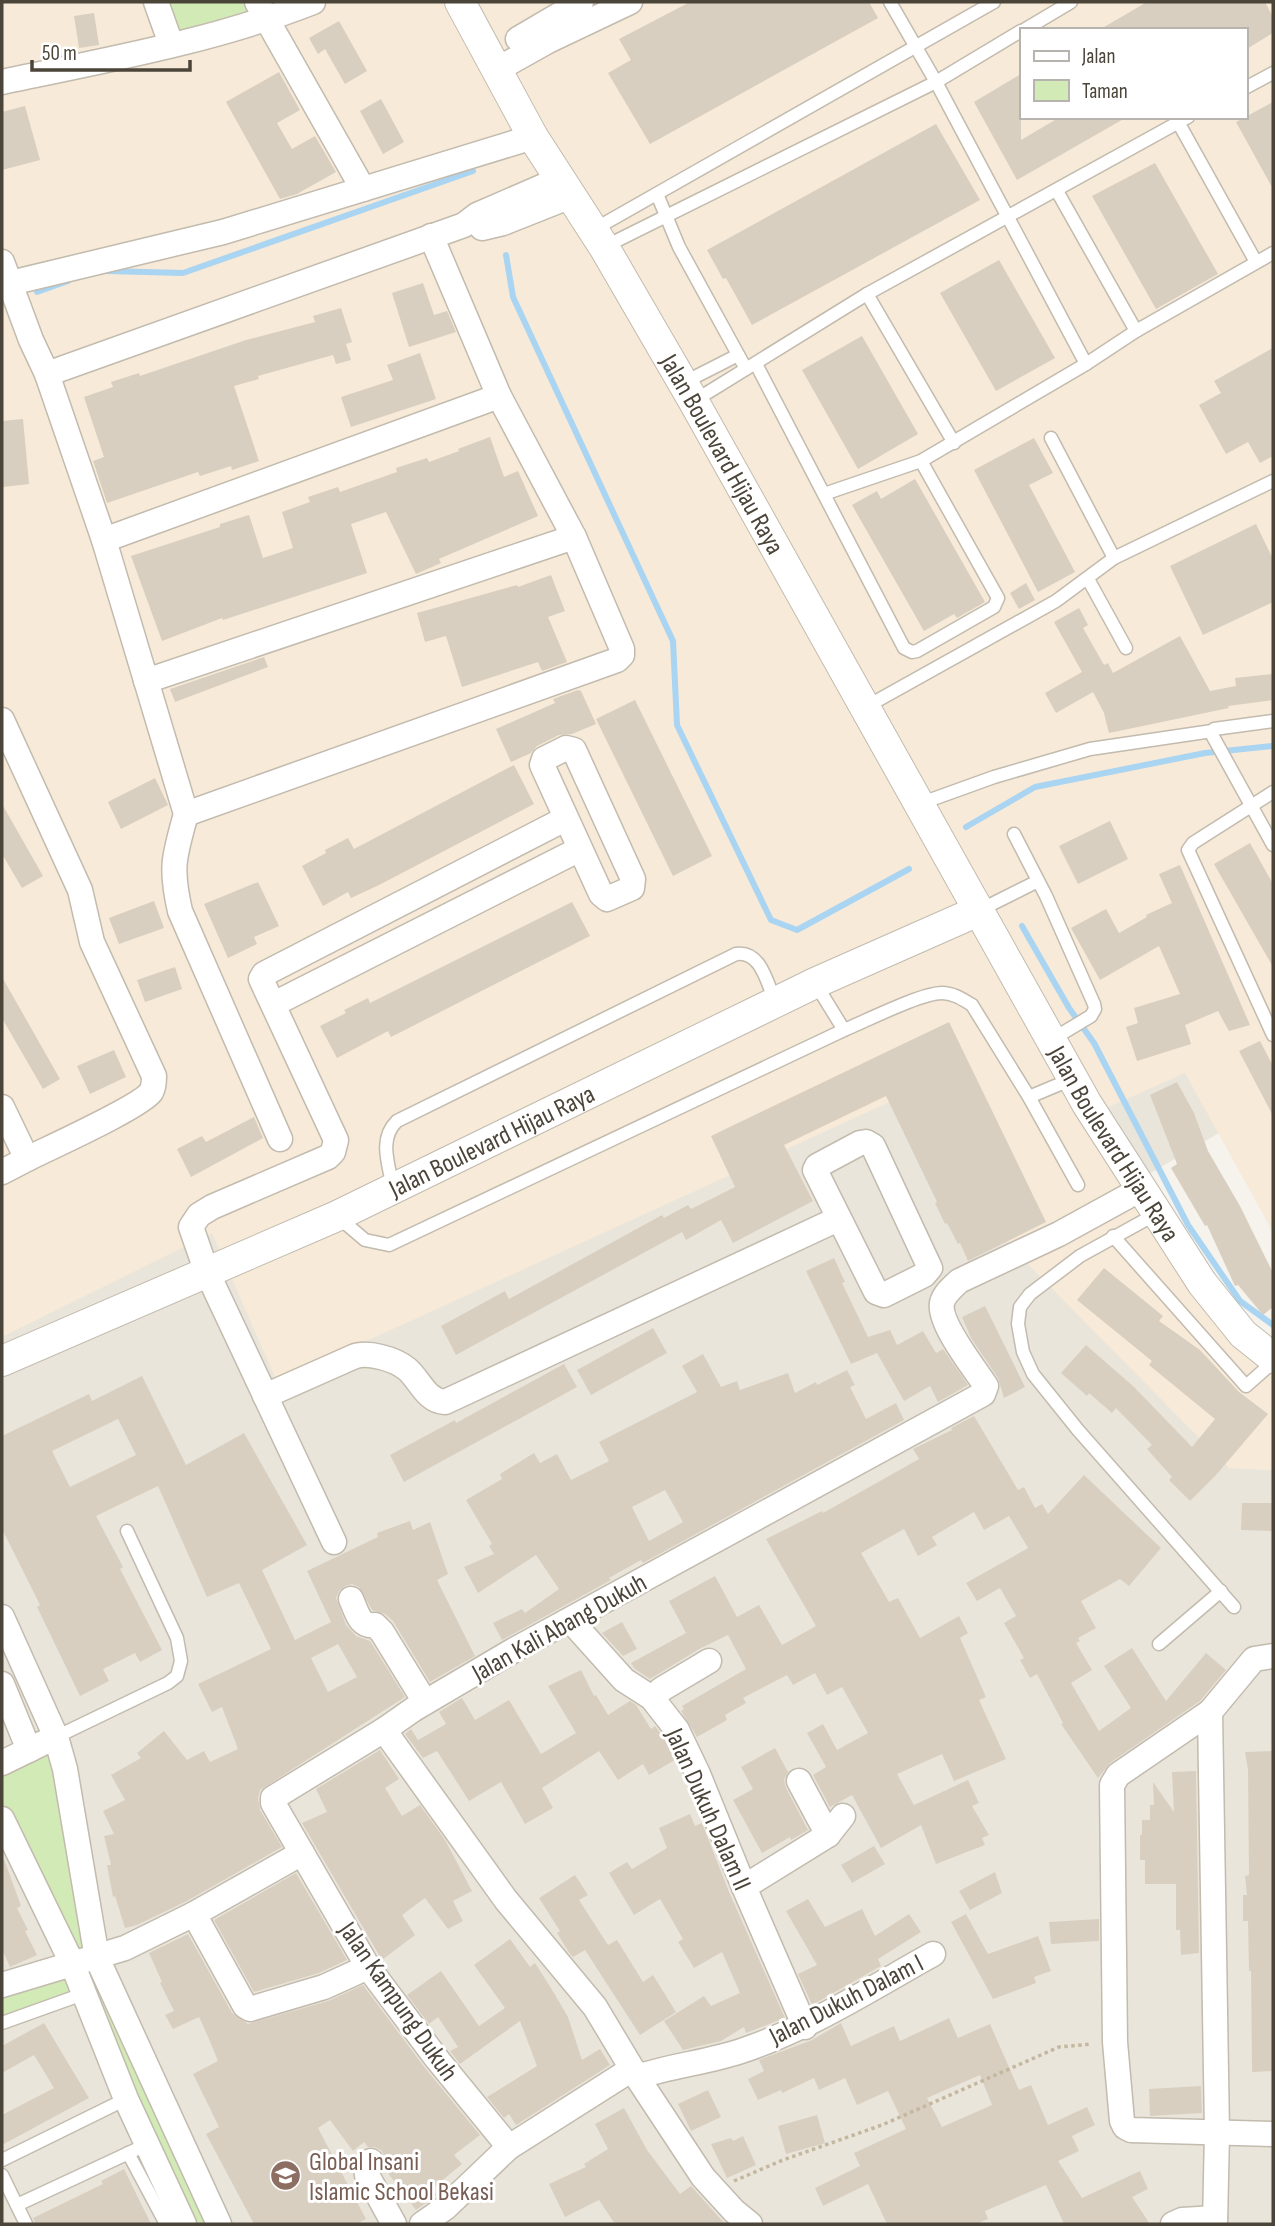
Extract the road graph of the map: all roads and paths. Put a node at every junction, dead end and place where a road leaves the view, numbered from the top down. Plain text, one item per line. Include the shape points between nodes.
1 (156, 2) edge
2 (313, 2) edge
3 (460, 2) edge
4 (581, 2) edge
5 (630, 2) edge
6 (890, 2) edge
7 (994, 2) edge
8 (1070, 2) edge
9 (262, 11) edge
10 (1025, 28) edge
11 (1020, 31) edge
12 (544, 34) junction
13 (171, 44) junction
14 (916, 47) junction
15 (506, 55) junction
16 (1273, 73) edge
17 (2, 82) edge
18 (936, 82) junction
19 (1247, 87) edge
20 (1183, 120) edge
21 (533, 137) junction
22 (565, 188) junction
23 (363, 189) junction
24 (1056, 191) junction
25 (657, 194) junction
26 (667, 215) junction
27 (1008, 218) junction
28 (609, 232) junction
29 (431, 236) junction
30 (1273, 253) edge
31 (1256, 262) junction
32 (7, 282) edge
33 (867, 294) junction
34 (1136, 331) junction
35 (738, 355) junction
36 (1086, 364) junction
37 (751, 367) junction
38 (47, 374) junction
39 (698, 387) junction
40 (499, 396) junction
41 (1051, 438) dead end
42 (954, 443) junction
43 (921, 461) junction
44 (1273, 481) edge
45 (824, 494) junction
46 (573, 537) junction
47 (104, 540) junction
48 (1114, 558) junction
49 (1088, 579) junction
50 (1126, 648) dead end
51 (146, 681) junction
52 (875, 701) junction
53 (2, 720) edge
54 (1273, 721) edge
55 (1212, 731) junction
56 (1273, 792) edge
57 (1250, 804) junction
58 (922, 810) junction
59 (186, 814) junction
60 (565, 819) junction
61 (1014, 834) dead end
62 (1273, 845) edge
63 (580, 849) junction
64 (1038, 881) junction
65 (989, 905) junction
66 (815, 983) junction
67 (776, 1002) junction
68 (274, 1004) junction
69 (844, 1030) junction
70 (1061, 1034) junction
71 (1273, 1035) edge
72 (1072, 1079) junction
73 (1029, 1097) junction
74 (2, 1107) edge
75 (280, 1139) dead end
76 (27, 1159) junction
77 (2, 1172) edge
78 (1078, 1185) dead end
79 (393, 1188) junction
80 (1148, 1201) junction
81 (337, 1216) junction
82 (838, 1219) junction
83 (1113, 1236) junction
84 (206, 1270) junction
85 (1273, 1360) edge
86 (2, 1361) edge
87 (265, 1396) junction
88 (127, 1531) dead end
89 (334, 1542) dead end
90 (1221, 1591) junction
91 (351, 1600) dead end
92 (1234, 1607) dead end
93 (2, 1617) edge
94 (571, 1621) junction
95 (1159, 1644) dead end
96 (1273, 1656) edge
97 (709, 1661) dead end
98 (2, 1684) edge
99 (652, 1698) junction
100 (425, 1702) junction
101 (1210, 1712) junction
102 (384, 1730) junction
103 (56, 1737) junction
104 (29, 1750) junction
105 (2, 1763) edge
106 (799, 1780) dead end
107 (2, 1819) edge
108 (302, 1853) junction
109 (744, 1887) junction
110 (194, 1914) junction
111 (933, 1954) dead end
112 (97, 1958) junction
113 (72, 1963) junction
114 (368, 1967) junction
115 (2, 1985) edge
116 (83, 1994) junction
117 (2, 2023) edge
118 (805, 2027) junction
119 (1115, 2042) junction
120 (635, 2073) junction
121 (126, 2099) junction
122 (1217, 2132) junction
123 (1273, 2134) edge
124 (509, 2147) junction
125 (138, 2148) junction
126 (2, 2160) edge
127 (371, 2161) dead end
128 (2, 2175) edge
129 (713, 2190) junction
130 (16, 2205) junction
131 (1215, 2221) edge
132 (26, 2224) edge
133 (166, 2224) edge
134 (184, 2224) edge
135 (219, 2224) edge
136 (394, 2224) edge
137 (422, 2224) edge
138 (750, 2224) edge
139 (1173, 2224) edge

1 - 13 street
2 - 9 street
3 - 15 street, Jalan Boulevard Hijau Raya
4 - 12 street
5 - 12 street
6 - 14 lane
7 - 14 lane
8 - 10 lane
9 - 13 street
9 - 23 street
11 - 18 lane
12 - 15 street
13 - 17 street
14 - 18 lane
14 - 25 lane
15 - 21 street, Jalan Boulevard Hijau Raya
16 - 19 lane
18 - 26 lane
18 - 27 lane
20 - 24 lane
20 - 31 lane
21 - 22 street, Jalan Boulevard Hijau Raya
21 - 23 street
22 - 28 street, Jalan Boulevard Hijau Raya
22 - 29 street via 477,215 464,225
23 - 32 street via 223,232
24 - 27 lane
24 - 34 lane
25 - 26 lane
25 - 28 lane via 633,208
26 - 28 lane
26 - 35 lane via 679,247
27 - 33 lane
27 - 36 lane
28 - 39 street, Jalan Boulevard Hijau Raya
29 - 38 street
29 - 40 street
30 - 31 lane
31 - 34 lane
32 - 38 street
33 - 37 lane
33 - 42 lane
34 - 36 lane
35 - 37 lane
35 - 39 lane via 719,365
36 - 42 lane
37 - 39 lane via 728,381
37 - 45 lane
38 - 47 street
39 - 52 street, Jalan Boulevard Hijau Raya
40 - 46 street
40 - 47 street
41 - 48 lane
42 - 43 lane
43 - 45 lane
43 - 45 lane via 998,598 994,607 917,651 904,648
44 - 48 lane
46 - 51 street
46 - 59 street via 622,649 617,660
47 - 51 street
48 - 49 lane
49 - 50 lane
49 - 52 lane
51 - 59 street
52 - 58 street, Jalan Boulevard Hijau Raya
53 - 76 street via 79,890 92,942 154,1076 154,1086 146,1096
54 - 55 lane
55 - 57 lane
55 - 58 lane via 1090,748 994,777
56 - 57 lane
57 - 62 lane
57 - 71 lane via 1188,849
58 - 65 street, Jalan Boulevard Hijau Raya via 955,868
59 - 75 street via 173,860 180,911
60 - 63 street
60 - 63 street via 542,763 566,748 574,750 633,879 632,888 603,897
60 - 68 street via 264,974 261,981
61 - 64 lane
63 - 68 street
64 - 65 lane
64 - 70 lane via 1095,1009
65 - 66 street, Jalan Boulevard Hijau Raya
65 - 70 street, Jalan Boulevard Hijau Raya
66 - 67 street, Jalan Boulevard Hijau Raya
66 - 69 lane
67 - 79 street, Jalan Boulevard Hijau Raya
67 - 79 lane via 752,956 743,953 724,960 397,1121 387,1134 386,1147
68 - 84 street via 336,1146 328,1157 199,1216 191,1227
69 - 73 lane via 916,1000 941,993 959,996 972,1005
69 - 81 lane via 389,1245 365,1240
70 - 72 street, Jalan Boulevard Hijau Raya
72 - 73 lane
72 - 80 street, Jalan Boulevard Hijau Raya
73 - 78 lane
74 - 76 street
76 - 77 street
79 - 81 street, Jalan Boulevard Hijau Raya
80 - 83 lane
80 - 85 street, Jalan Boulevard Hijau Raya via 1202,1283 1243,1334
80 - 94 street, Jalan Kali Abang Dukuh via 1059,1234 959,1281 948,1292 943,1318 986,1387 983,1394
81 - 84 street, Jalan Boulevard Hijau Raya
82 - 82 street via 815,1168 860,1143 870,1144 929,1270 879,1294
82 - 87 street via 445,1402 432,1398 402,1366 366,1354
83 - 85 lane via 1247,1386
83 - 90 lane via 1030,1294 1020,1307 1023,1352 1033,1374 1078,1430
84 - 86 street, Jalan Boulevard Hijau Raya
84 - 87 street
87 - 89 street
88 - 103 lane via 177,1638 181,1661 177,1676
90 - 92 lane
90 - 95 lane
91 - 100 street via 362,1623 375,1625 382,1632
93 - 103 street
94 - 99 street, Jalan Dukuh Dalam II via 624,1680
94 - 100 street, Jalan Kali Abang Dukuh
96 - 101 street via 1248,1664
97 - 99 street
98 - 104 street
99 - 109 street, Jalan Dukuh Dalam II via 677,1730
100 - 102 street, Jalan Kali Abang Dukuh
101 - 119 street via 1118,1775 1112,1785
101 - 122 street
102 - 108 street, Jalan Kampung Dukuh via 273,1798
102 - 120 street via 493,1884 595,2007
103 - 104 street
103 - 112 street
104 - 105 street
106 - 109 street via 836,1826
107 - 113 street
108 - 110 street
108 - 114 street, Jalan Kampung Dukuh
109 - 118 street, Jalan Dukuh Dalam II
110 - 112 street
110 - 114 street via 250,2009 324,1987
111 - 118 street, Jalan Dukuh Dalam I
112 - 113 street
112 - 135 street
113 - 115 street
113 - 116 street
114 - 124 street, Jalan Kampung Dukuh
116 - 117 lane
116 - 121 street
118 - 120 street, Jalan Dukuh Dalam I via 724,2056
119 - 122 street via 1125,2127
119 - 129 path via 1059,2047 882,2124
120 - 124 street
120 - 129 street
121 - 125 street
121 - 126 lane
122 - 123 street
122 - 131 street
124 - 137 street
125 - 130 lane
125 - 133 lane
125 - 134 street
127 - 136 street via 367,2175
128 - 130 lane
129 - 138 street
130 - 132 lane
131 - 139 street

